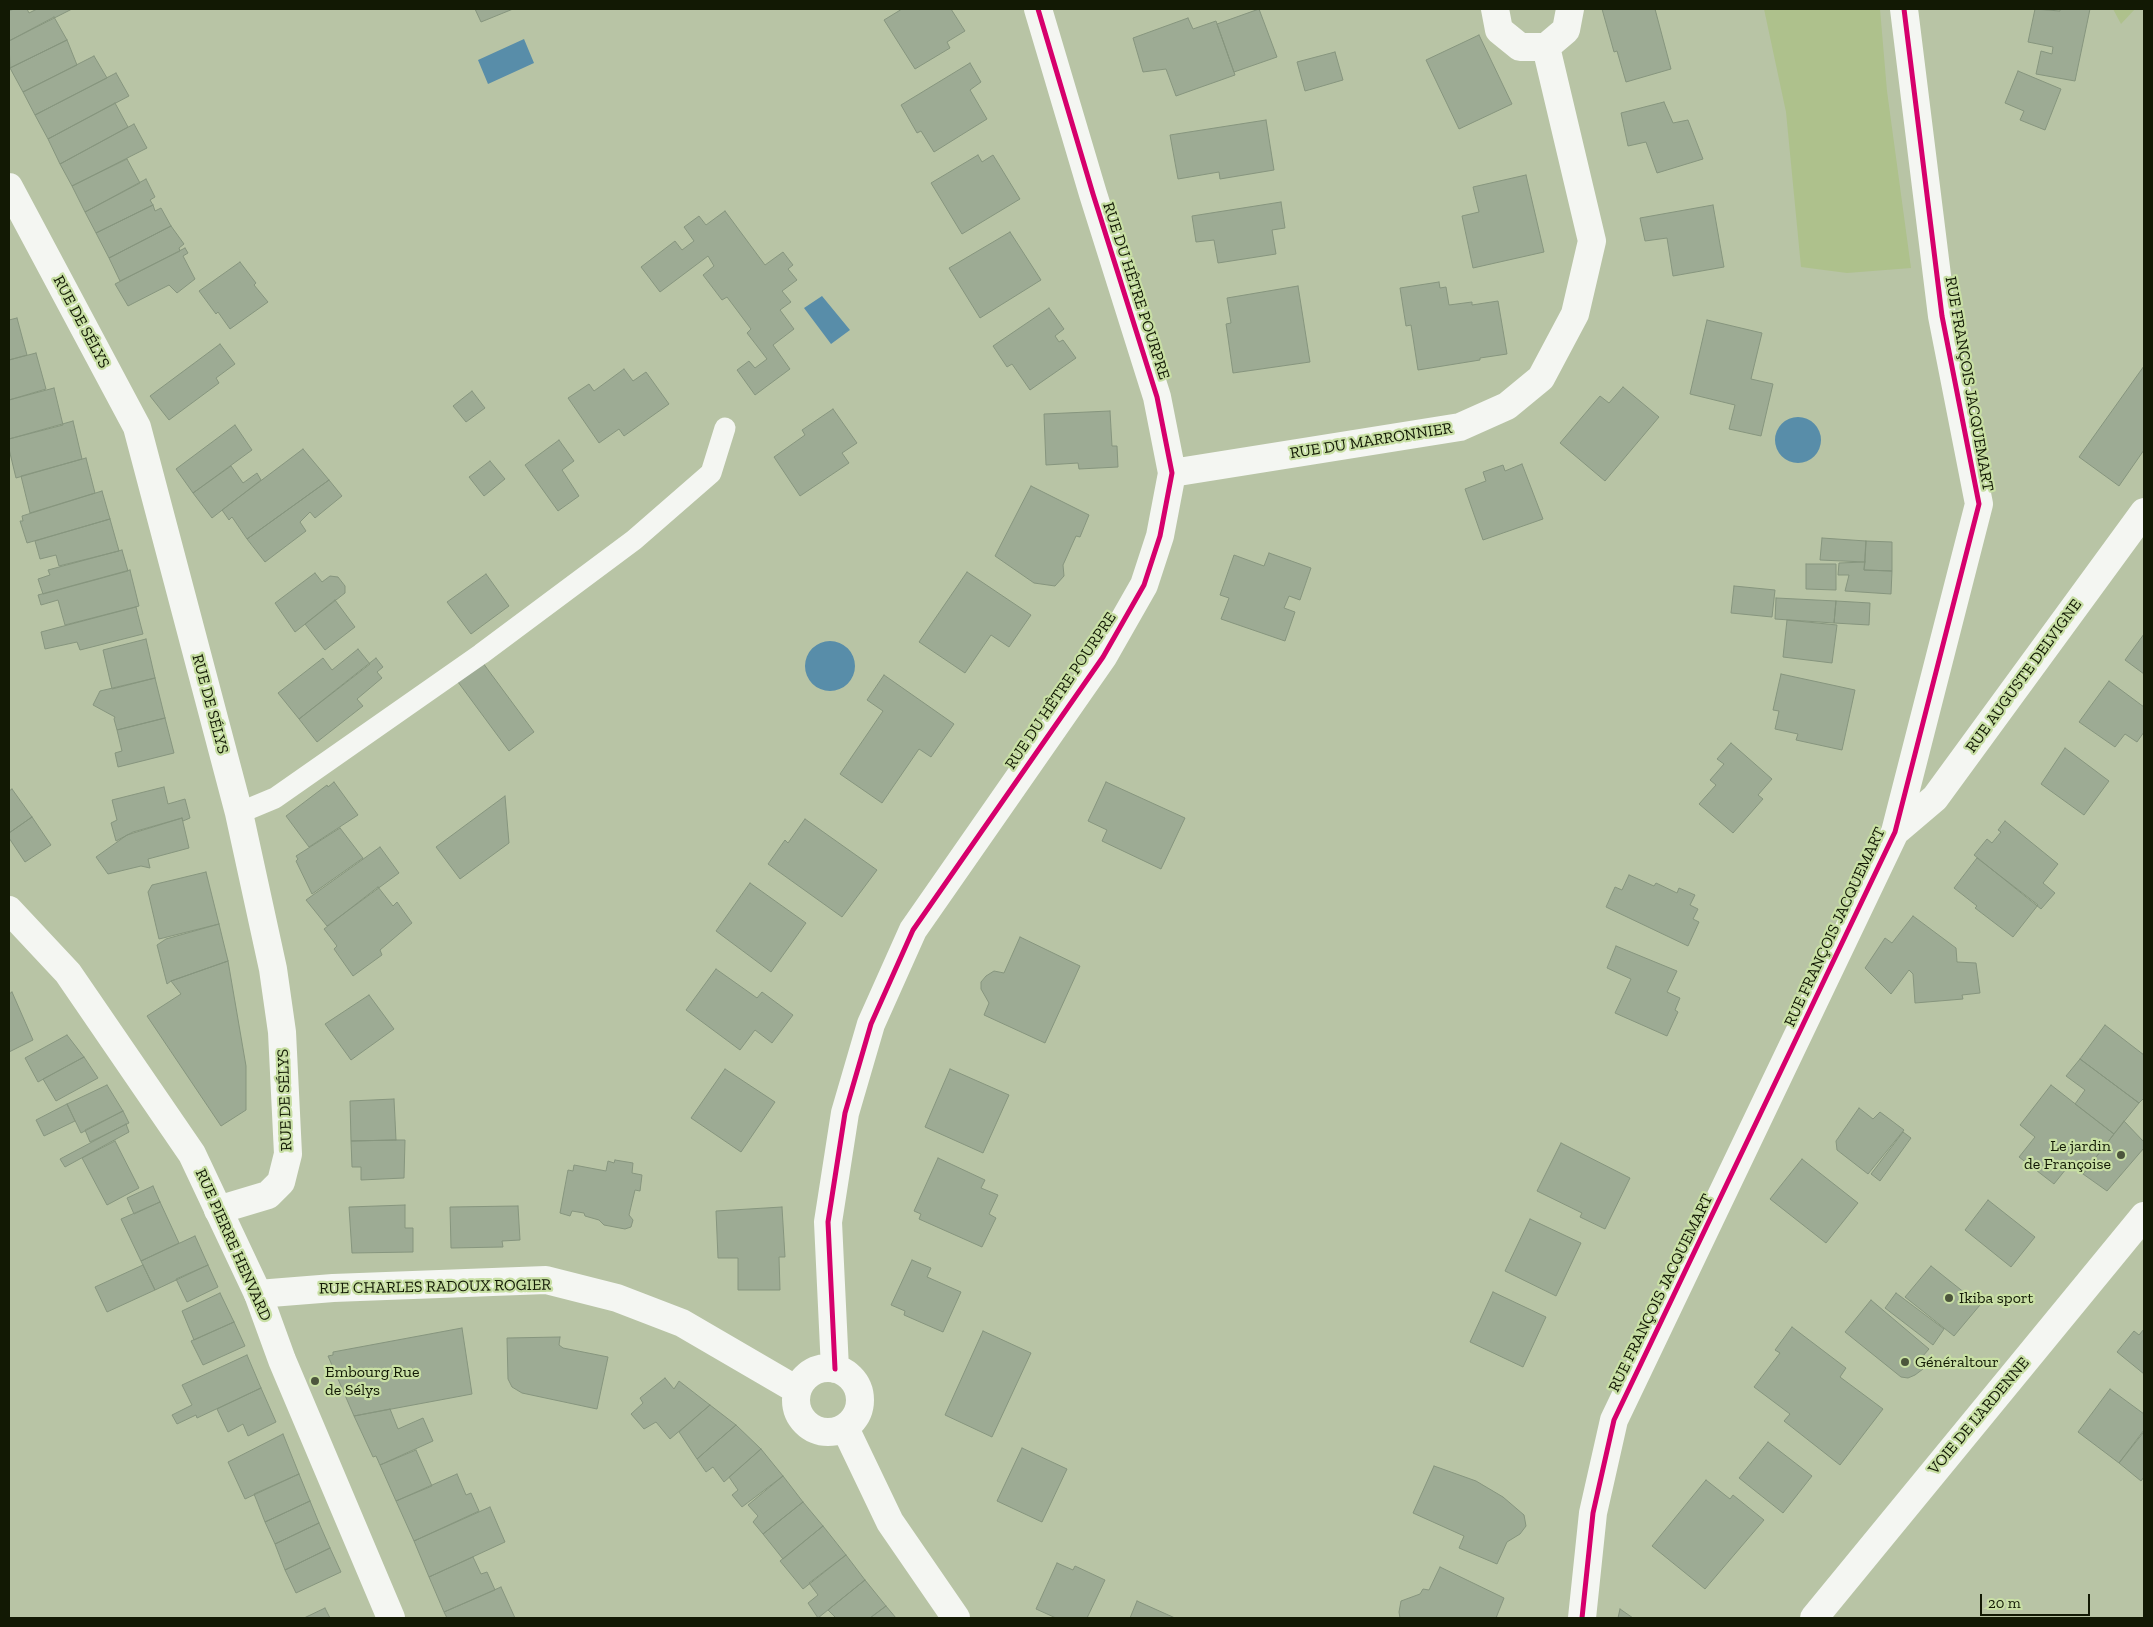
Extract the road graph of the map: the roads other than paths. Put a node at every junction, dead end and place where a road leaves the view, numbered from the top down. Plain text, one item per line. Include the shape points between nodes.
1 (1038, 9) edge
2 (1495, 9) edge
3 (1570, 9) edge
4 (1904, 9) edge
5 (1546, 47) junction
6 (9, 187) edge
7 (725, 428) dead end
8 (1172, 473) junction
9 (2144, 512) edge
10 (238, 813) junction
11 (1895, 832) junction
12 (9, 910) edge
13 (218, 1210) junction
14 (2144, 1216) edge
15 (258, 1294) junction
16 (835, 1369) junction
17 (797, 1390) junction
18 (845, 1428) junction
19 (391, 1618) edge
20 (956, 1618) edge
21 (1582, 1618) edge
22 (1814, 1618) edge

1 - 8 street, RUE DU HÊTRE POURPRE via 1157,397
2 - 5 street via 1499,30 1520,47
3 - 5 street via 1566,30
4 - 11 street, RUE FRANÇOIS JACQUEMART via 1942,316 1979,504
5 - 8 street, RUE DU MARRONNIER via 1592,241 1575,314 1541,378 1507,406 1460,427
6 - 10 street, RUE DE SÉLYS via 137,427
7 - 10 lane via 711,473 634,540 481,654 275,798
8 - 16 street, RUE DU HÊTRE POURPRE via 1160,536 1144,585 1103,657 913,930 871,1024 844,1113 828,1222
9 - 11 street, RUE AUGUSTE DELVIGNE via 1935,798
10 - 13 street, RUE DE SÉLYS via 273,969 282,1032 288,1154 282,1182 268,1195
11 - 21 street, RUE FRANÇOIS JACQUEMART via 1614,1420 1593,1513
12 - 13 street, RUE PIERRE HENVARD via 68,974 192,1154
13 - 15 street, RUE PIERRE HENVARD
14 - 22 street, VOIE DE L'ARDENNE
15 - 17 street, RUE CHARLES RADOUX ROGIER via 546,1280 617,1298 682,1323
15 - 19 street, RUE PIERRE HENVARD via 282,1360
16 - 17 street via 823,1368 812,1372
16 - 18 street via 855,1383 860,1395 860,1408
17 - 18 street via 798,1412 812,1429 834,1432
18 - 20 street via 890,1522

